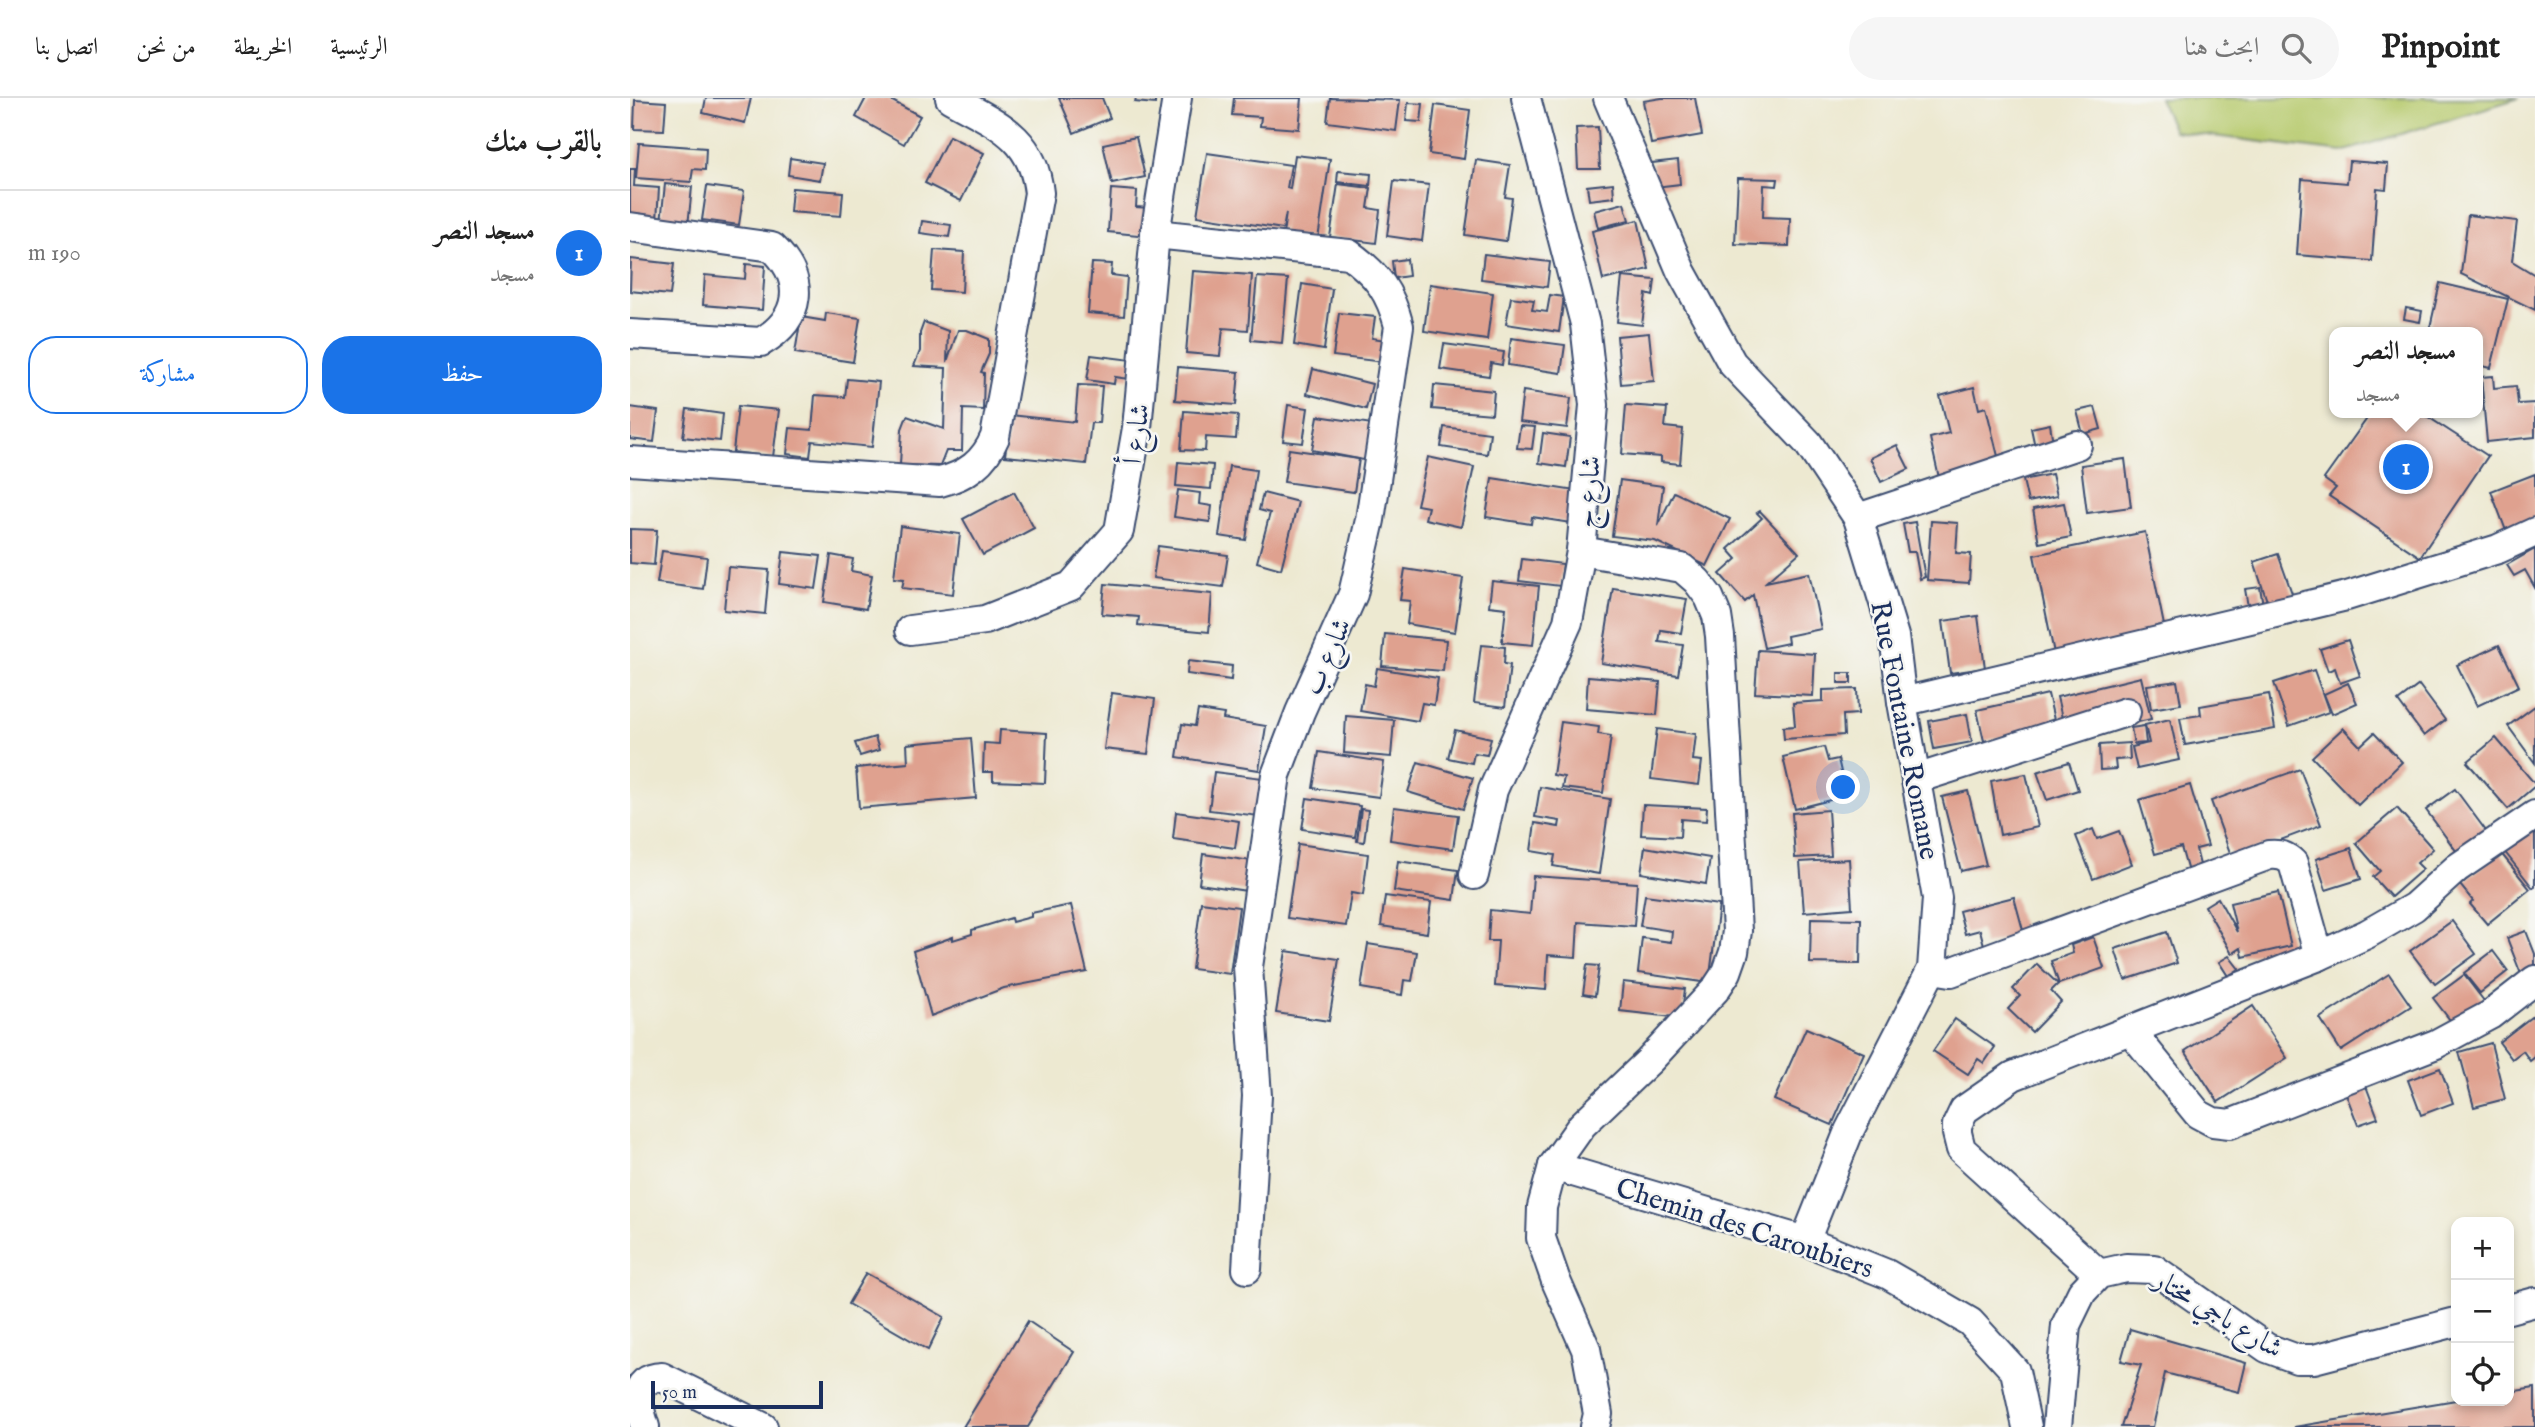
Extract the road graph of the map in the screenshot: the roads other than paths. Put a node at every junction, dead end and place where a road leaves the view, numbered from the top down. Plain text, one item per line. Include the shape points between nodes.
1 (950, 98) edge
2 (1177, 98) edge
3 (1526, 98) edge
4 (1608, 98) edge
5 (630, 227) edge
6 (1155, 234) junction
7 (630, 334) edge
8 (2077, 445) dead end
9 (630, 461) edge
10 (1858, 518) junction
11 (2535, 532) edge
12 (1581, 551) junction
13 (910, 630) dead end
14 (1902, 702) junction
15 (2126, 712) dead end
16 (1916, 779) junction
17 (2535, 815) edge
18 (1474, 875) dead end
19 (2319, 956) junction
20 (1932, 969) junction
21 (2535, 980) edge
22 (2130, 1030) junction
23 (1553, 1166) junction
24 (1805, 1241) junction
25 (1247, 1269) dead end
26 (2099, 1274) junction
27 (2535, 1302) edge
28 (2514, 1308) edge
29 (2451, 1323) edge
30 (645, 1427) edge
31 (763, 1427) edge
32 (1595, 1427) edge
33 (2027, 1427) edge
34 (2057, 1427) edge

1 - 9 street via 1022,144 1038,175 1040,193 995,437 980,463 940,482
2 - 6 street, شارع أ
3 - 12 street, شارع ج via 1585,324 1594,405
4 - 10 street, Rue Fontaine Romane via 1681,271 1732,363 1808,443
5 - 7 street via 772,247 784,258 796,289 787,321 761,342
6 - 13 street, شارع أ via 1138,428 1119,531 1070,586 985,620
6 - 25 street, شارع ب via 1349,254 1382,284 1399,326 1370,520 1353,593 1276,775 1248,967 1257,1096
8 - 10 street
10 - 14 street, Rue Fontaine Romane via 1894,636
11 - 14 street via 2498,550 2347,596
12 - 18 street, شارع ج via 1568,622 1493,790
12 - 23 street via 1682,568 1698,581 1717,616 1737,931 1727,972 1715,990 1582,1125
14 - 16 street, Rue Fontaine Romane
15 - 16 street
16 - 20 street, Rue Fontaine Romane via 1937,898
17 - 19 street via 2457,868 2414,907
19 - 20 street via 2293,863 2269,855 1951,972
19 - 22 street
20 - 24 street, Rue Fontaine Romane via 1849,1131
21 - 22 street via 2490,1015 2436,1044 2230,1124 2198,1114
22 - 26 street via 2013,1076 1970,1104 1957,1125 1962,1149
23 - 24 street, Chemin des Caroubiers
23 - 32 street via 1542,1207 1541,1238 1586,1349 1598,1414
24 - 33 street, Chemin des Caroubiers via 1887,1274 1969,1322 2015,1371
26 - 29 street, شارع باجي مختار via 2126,1268 2154,1269 2267,1348 2297,1359 2314,1359
26 - 34 street via 2081,1292 2066,1325
27 - 28 street
30 - 31 street via 636,1402 638,1392 643,1383 657,1377

